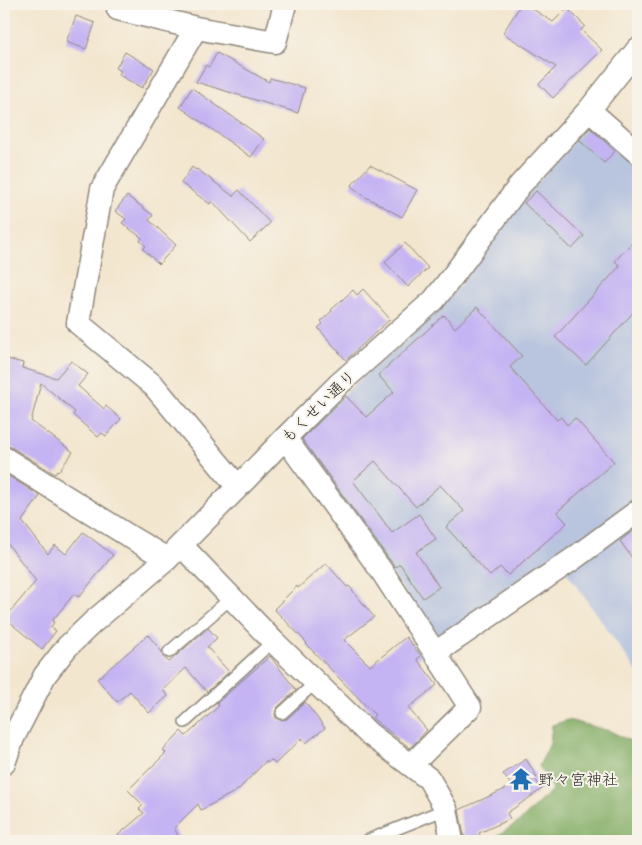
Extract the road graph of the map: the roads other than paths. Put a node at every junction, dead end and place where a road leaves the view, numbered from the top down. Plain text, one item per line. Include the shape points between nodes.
1 (285, 4) edge
2 (118, 9) dead end
3 (196, 28) junction
4 (638, 49) edge
5 (589, 110) junction
6 (638, 153) edge
7 (285, 438) junction
8 (4, 458) edge
9 (238, 487) junction
10 (638, 511) edge
11 (174, 552) junction
12 (231, 598) junction
13 (273, 641) junction
14 (170, 652) dead end
15 (435, 653) junction
16 (315, 683) junction
17 (282, 713) dead end
18 (185, 722) dead end
19 (4, 763) edge
20 (411, 765) junction
21 (446, 809) junction
22 (366, 841) edge
23 (452, 841) edge

1 - 3 street via 275,42
2 - 3 street
3 - 9 street via 102,189 78,324 154,386
4 - 5 street, もくせい通り
5 - 6 street
5 - 7 street, もくせい通り via 520,185 434,300 339,384
7 - 9 street, もくせい通り
7 - 15 street via 383,574
8 - 11 street via 132,538
9 - 11 street, もくせい通り
10 - 15 street
11 - 12 street
11 - 19 street, もくせい通り via 93,622 50,668 17,730
12 - 13 street
12 - 14 lane
13 - 16 street
13 - 18 lane
15 - 20 street via 470,708
16 - 17 lane
16 - 20 street via 368,733
20 - 21 street via 429,779
21 - 22 lane
21 - 23 street

